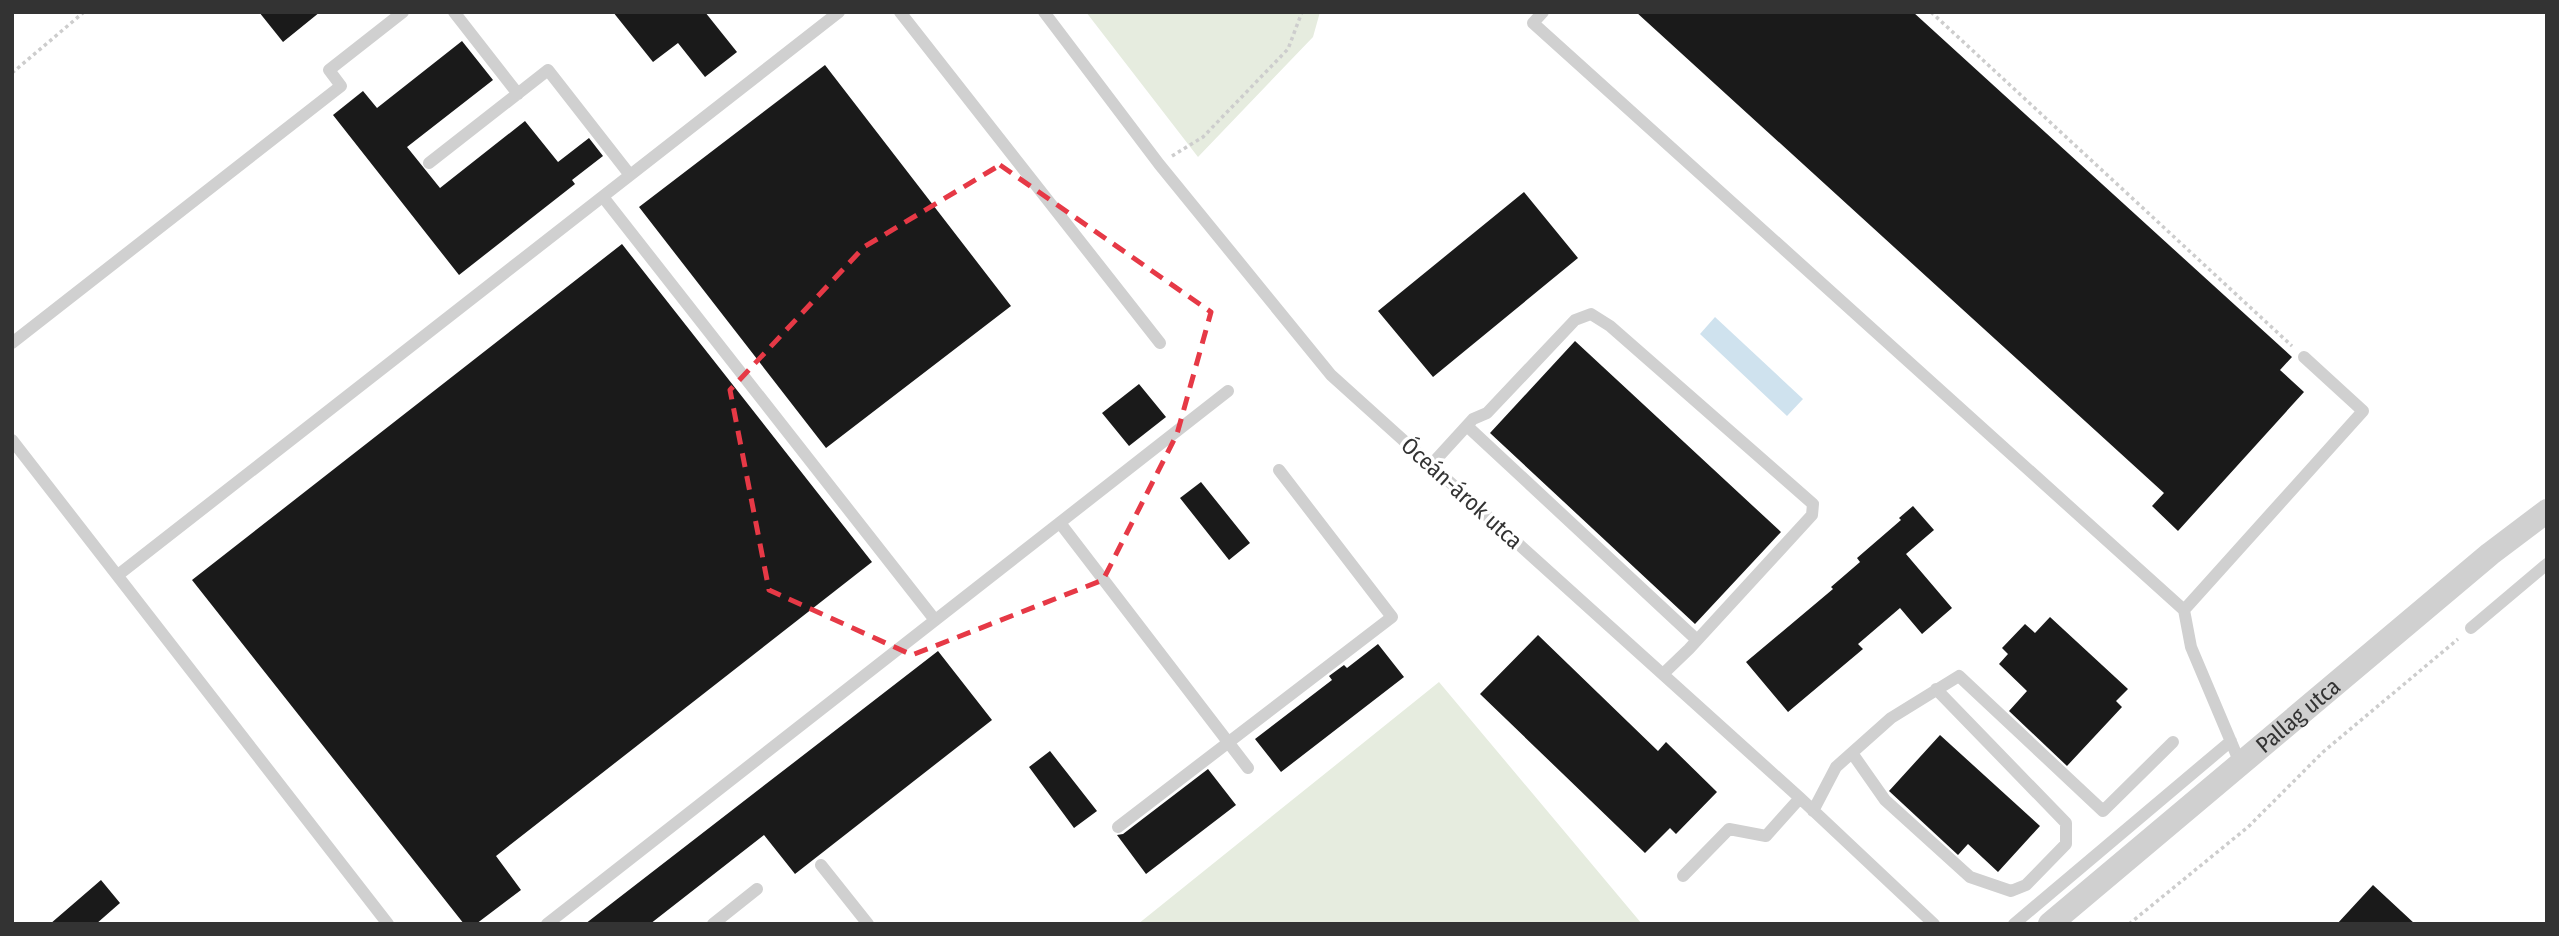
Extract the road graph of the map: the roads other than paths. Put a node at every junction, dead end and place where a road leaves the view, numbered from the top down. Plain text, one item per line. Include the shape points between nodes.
1 (403, 12) edge
2 (454, 12) edge
3 (839, 12) edge
4 (900, 12) edge
5 (1044, 12) edge
6 (1543, 12) edge
7 (518, 94) junction
8 (429, 163) dead end
9 (630, 175) junction
10 (603, 197) junction
11 (12, 343) edge
12 (1160, 343) dead end
13 (2304, 357) road end
14 (1228, 391) dead end
15 (1467, 426) junction
16 (12, 440) edge
17 (1431, 465) junction
18 (1279, 470) dead end
19 (2547, 511) edge
20 (1060, 523) junction
21 (2547, 564) edge
22 (118, 575) junction
23 (2184, 610) junction
24 (935, 620) junction
25 (2471, 628) road end
26 (1697, 640) junction
27 (1663, 674) junction
28 (1936, 689) junction
29 (2231, 740) junction
30 (1228, 742) junction
31 (2174, 742) dead end
32 (1852, 753) junction
33 (2241, 764) junction
34 (1248, 768) dead end
35 (1800, 798) junction
36 (1813, 811) junction
37 (1118, 827) dead end
38 (821, 865) dead end
39 (1683, 876) dead end
40 (757, 888) dead end
41 (388, 924) edge
42 (547, 924) edge
43 (713, 924) edge
44 (868, 924) edge
45 (1934, 924) edge
46 (2014, 924) edge
47 (2050, 924) edge

1 - 11 lane via 328,70 341,86
2 - 7 lane
3 - 9 lane
4 - 12 lane
5 - 17 lane, Óceán-árok utca via 1159,164 1331,375
6 - 23 lane via 1533,23
7 - 8 lane
7 - 9 lane via 548,70
9 - 10 lane
10 - 22 lane
10 - 24 lane
13 - 23 lane via 2363,411
14 - 20 lane
15 - 17 lane
15 - 26 lane
15 - 26 lane via 1487,413 1574,320 1591,314 1813,504 1812,515
16 - 22 lane
17 - 27 lane, Óceán-árok utca
18 - 30 lane via 1392,617
19 - 33 street, Pallag utca
20 - 24 lane
20 - 30 lane
21 - 25 lane
22 - 41 lane
23 - 29 lane via 2191,648
24 - 42 lane
26 - 27 lane
27 - 35 lane, Óceán-árok utca
28 - 31 lane via 1959,676 2103,811
28 - 32 lane via 1891,718
28 - 32 lane via 2066,823 2066,844 2026,885 2011,891 1970,877 1885,800
29 - 33 lane
29 - 46 lane
30 - 34 lane
30 - 37 lane
32 - 36 lane via 1836,767
33 - 47 street, Pallag utca
35 - 36 lane, Óceán-árok utca
35 - 39 lane via 1766,836 1729,828
36 - 45 lane, Óceán-árok utca
38 - 44 lane
40 - 43 lane

